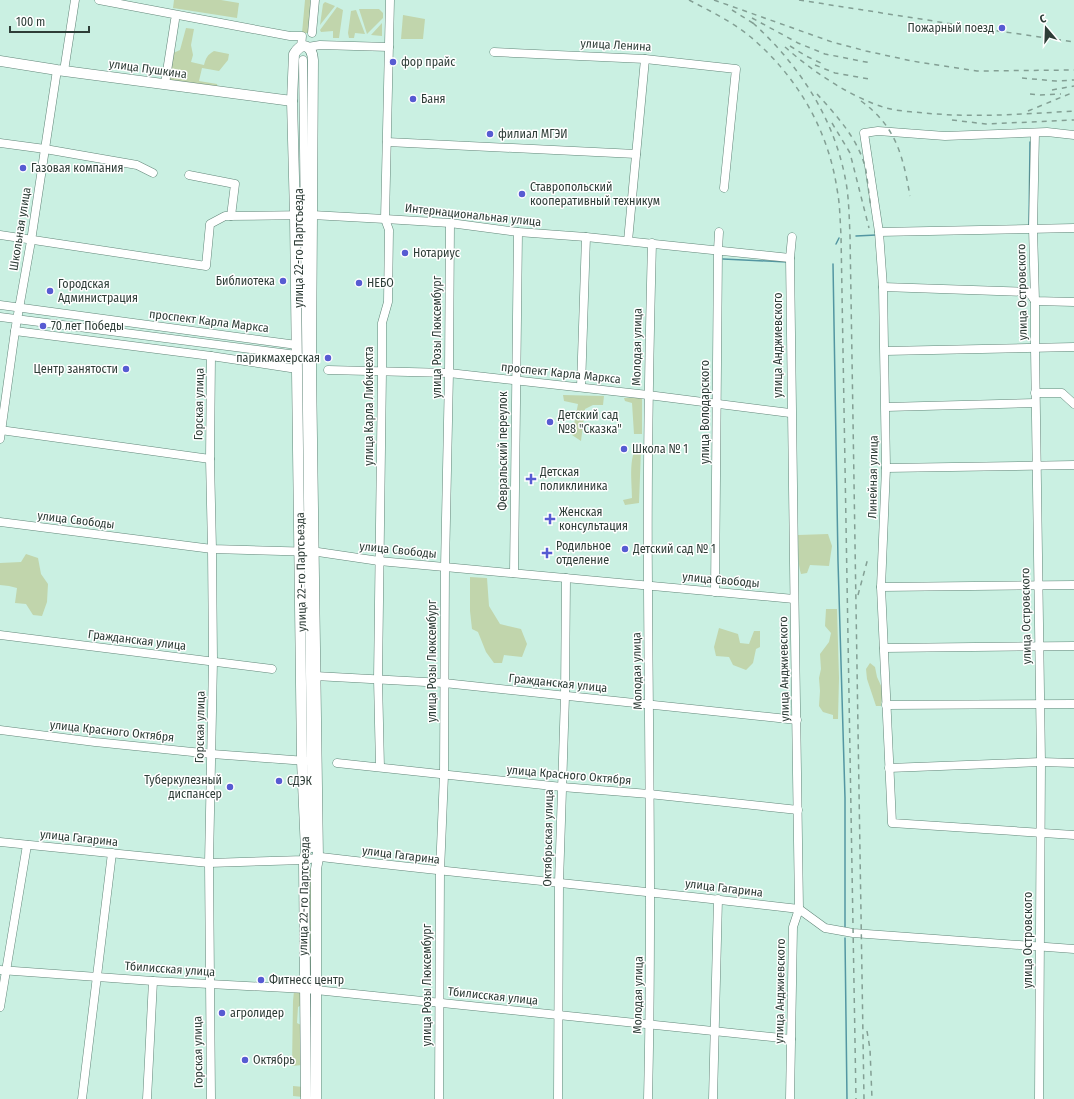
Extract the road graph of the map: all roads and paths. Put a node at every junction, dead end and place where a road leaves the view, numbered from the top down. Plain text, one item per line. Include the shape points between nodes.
1 (75, 0) edge
2 (99, 0) edge
3 (316, 0) edge
4 (390, 0) edge
5 (175, 20) dead end
6 (312, 33) dead end
7 (305, 47) junction
8 (389, 47) junction
9 (494, 52) dead end
10 (645, 59) junction
11 (303, 60) dead end
12 (0, 61) edge
13 (60, 70) junction
14 (164, 84) junction
15 (292, 101) junction
16 (1035, 133) junction
17 (1074, 135) edge
18 (387, 142) junction
19 (0, 143) edge
20 (45, 149) junction
21 (636, 154) junction
22 (153, 172) dead end
23 (189, 175) dead end
24 (724, 188) dead end
25 (304, 215) junction
26 (231, 216) junction
27 (385, 218) junction
28 (450, 223) junction
29 (1033, 228) junction
30 (1074, 228) edge
31 (518, 232) junction
32 (719, 232) dead end
33 (879, 232) junction
34 (0, 235) edge
35 (586, 236) junction
36 (792, 237) dead end
37 (31, 241) junction
38 (628, 241) junction
39 (652, 243) junction
40 (718, 250) junction
41 (790, 258) junction
42 (883, 287) junction
43 (1035, 301) junction
44 (1074, 302) edge
45 (0, 305) edge
46 (19, 308) junction
47 (0, 317) edge
48 (17, 319) junction
49 (15, 331) junction
50 (1074, 347) edge
51 (1035, 348) junction
52 (297, 350) junction
53 (885, 351) junction
54 (212, 356) junction
55 (297, 369) junction
56 (328, 370) dead end
57 (382, 372) junction
58 (449, 373) junction
59 (516, 380) junction
60 (581, 387) junction
61 (1035, 393) junction
62 (648, 395) junction
63 (1035, 403) junction
64 (717, 404) junction
65 (1074, 404) edge
66 (886, 407) junction
67 (790, 413) junction
68 (1, 431) edge
69 (0, 440) edge
70 (210, 459) junction
71 (1074, 465) edge
72 (1036, 466) junction
73 (886, 468) junction
74 (0, 522) edge
75 (212, 549) junction
76 (308, 552) junction
77 (380, 561) junction
78 (445, 567) junction
79 (514, 573) junction
80 (566, 578) junction
81 (648, 585) junction
82 (1074, 585) edge
83 (1038, 586) junction
84 (881, 587) junction
85 (715, 592) junction
86 (794, 599) junction
87 (0, 635) edge
88 (1038, 646) junction
89 (1074, 646) edge
90 (884, 648) junction
91 (213, 661) junction
92 (272, 669) dead end
93 (315, 676) junction
94 (378, 679) junction
95 (444, 683) junction
96 (565, 696) junction
97 (1040, 704) junction
98 (1074, 704) edge
99 (649, 705) junction
100 (886, 705) junction
101 (797, 720) junction
102 (0, 730) edge
103 (212, 754) junction
104 (310, 761) junction
105 (1041, 762) junction
106 (337, 763) dead end
107 (1074, 763) edge
108 (380, 767) junction
109 (889, 768) junction
110 (444, 775) junction
111 (562, 787) junction
112 (649, 794) junction
113 (798, 810) junction
114 (1041, 833) junction
115 (1074, 835) edge
116 (0, 842) edge
117 (27, 845) junction
118 (312, 848) dead end
119 (112, 854) junction
120 (318, 858) junction
121 (304, 860) junction
122 (209, 863) junction
123 (440, 872) junction
124 (559, 883) junction
125 (651, 892) junction
126 (718, 900) junction
127 (799, 909) junction
128 (1040, 947) junction
129 (1074, 949) edge
130 (3, 970) edge
131 (96, 976) junction
132 (153, 981) junction
133 (210, 984) junction
134 (311, 990) junction
135 (439, 1002) junction
136 (0, 1007) edge
137 (559, 1016) junction
138 (650, 1024) junction
139 (715, 1032) junction
140 (791, 1039) junction
141 (82, 1099) edge
142 (148, 1099) edge
143 (211, 1099) edge
144 (306, 1099) edge
145 (316, 1099) edge
146 (439, 1099) edge
147 (558, 1099) edge
148 (648, 1099) edge
149 (713, 1099) edge
150 (790, 1099) edge
151 (1039, 1099) edge

1 - 13 street, Школьная улица
2 - 7 street via 290,36 302,36
3 - 6 street
4 - 8 street, улица Карла Либкнехта
5 - 14 street
7 - 8 street
7 - 15 main road, улица 22-го Партсъезда via 294,54
7 - 25 main road, улица 22-го Партсъезда via 313,53 313,60
8 - 18 street, улица Карла Либкнехта
9 - 10 street, улица Ленина
10 - 21 street
10 - 24 street, улица Ленина via 736,69
11 - 25 street
12 - 13 main road, улица Пушкина
13 - 14 main road, улица Пушкина
13 - 20 street, Школьная улица
14 - 15 main road, улица Пушкина
15 - 25 main road, улица 22-го Партсъезда
16 - 17 street
16 - 29 street, улица Островского
16 - 33 street, Линейная улица via 945,136 878,131 864,133
18 - 21 street
18 - 27 street, улица Карла Либкнехта
19 - 20 street
20 - 22 street via 137,165
20 - 37 street, Школьная улица
21 - 38 street
23 - 26 street via 235,184
25 - 26 street, Интернациональная улица
25 - 27 street, Интернациональная улица
25 - 52 main road, улица 22-го Партсъезда
25 - 76 main road, улица 22-го Партсъезда via 311,369
26 - 37 street, Интернациональная улица via 225,216 210,224 206,266
27 - 28 street, Интернациональная улица
27 - 57 street, улица Карла Либкнехта via 389,230 388,302 382,323
28 - 31 street, Интернациональная улица
28 - 58 street, улица Розы Люксембург
29 - 30 street
29 - 33 street
29 - 43 street, улица Островского
31 - 35 street, Интернациональная улица
31 - 59 street, Февральский переулок
32 - 40 street, улица Володарского
33 - 42 street, Линейная улица
34 - 37 street
35 - 38 street, Интернациональная улица
35 - 60 street
36 - 41 street, улица Анджиевского
37 - 46 street, Школьная улица
38 - 39 street, Интернациональная улица
39 - 40 street, Интернациональная улица
39 - 62 street, Молодая улица
40 - 41 street, Интернациональная улица
40 - 64 street, улица Володарского
41 - 67 street, улица Анджиевского
42 - 43 street via 1030,292
42 - 53 street, Линейная улица
43 - 44 street
43 - 51 street, улица Островского
45 - 46 street, проспект Карла Маркса
46 - 48 street, Школьная улица
46 - 52 street, проспект Карла Маркса
47 - 48 street, проспект Карла Маркса
48 - 49 street, Школьная улица
48 - 52 street, проспект Карла Маркса
49 - 54 street
49 - 68 street, Школьная улица
50 - 51 street
51 - 53 street
51 - 61 street, улица Островского
52 - 55 main road, улица 22-го Партсъезда
53 - 66 street, Линейная улица
54 - 55 street
54 - 70 street, Горская улица
55 - 76 main road, улица 22-го Партсъезда
56 - 57 street, проспект Карла Маркса
57 - 58 street, проспект Карла Маркса
57 - 77 street, улица Карла Либкнехта
58 - 59 street, проспект Карла Маркса
58 - 78 street, улица Розы Люксембург
59 - 60 street, проспект Карла Маркса
59 - 79 street, Февральский переулок
60 - 62 street, проспект Карла Маркса
61 - 63 street, улица Островского
61 - 65 street via 1062,393
62 - 64 street, проспект Карла Маркса
62 - 81 street, Молодая улица
63 - 66 street
63 - 72 street, улица Островского
64 - 67 street, проспект Карла Маркса
64 - 85 street, улица Володарского
66 - 73 street, Линейная улица
67 - 86 street, улица Анджиевского
68 - 69 street, Школьная улица
68 - 70 street
70 - 75 street, Горская улица
71 - 72 street
72 - 73 street
72 - 83 street, улица Островского
73 - 84 street, Линейная улица
74 - 75 street, улица Свободы
75 - 76 street, улица Свободы
75 - 91 street, Горская улица
76 - 77 street, улица Свободы
76 - 93 main road, улица 22-го Партсъезда
76 - 104 main road, улица 22-го Партсъезда
77 - 78 street, улица Свободы
77 - 94 street, улица Карла Либкнехта
78 - 79 street, улица Свободы
78 - 95 street, улица Розы Люксембург
79 - 80 street, улица Свободы
80 - 81 street, улица Свободы
80 - 96 street, Октябрьская улица
81 - 85 street, улица Свободы
81 - 99 street, Молодая улица
82 - 83 street
83 - 84 street
83 - 88 street, улица Островского
84 - 90 street, Линейная улица
85 - 86 street, улица Свободы
86 - 101 street, улица Анджиевского
87 - 91 street, Гражданская улица
88 - 89 street
88 - 90 street
88 - 97 street, улица Островского
90 - 100 street, Линейная улица
91 - 92 street, Гражданская улица
91 - 103 street, Горская улица
93 - 94 street, Гражданская улица
93 - 104 main road, улица 22-го Партсъезда
94 - 95 street, Гражданская улица
94 - 108 street, улица Карла Либкнехта
95 - 96 street, Гражданская улица
95 - 110 street, улица Розы Люксембург
96 - 99 street, Гражданская улица
96 - 111 street, Октябрьская улица
97 - 98 street
97 - 100 street
97 - 105 street, улица Островского
99 - 101 street, Гражданская улица
99 - 112 street, Молодая улица
100 - 109 street, Линейная улица
101 - 113 street, улица Анджиевского
102 - 103 street, улица Красного Октября
103 - 104 street, улица Красного Октября
103 - 122 street, Горская улица
104 - 118 street
104 - 120 main road, улица 22-го Партсъезда
104 - 121 main road, улица 22-го Партсъезда
105 - 107 street
105 - 109 street
105 - 114 street, улица Островского
106 - 108 street, улица Красного Октября
108 - 110 street, улица Красного Октября
109 - 114 street, Линейная улица via 892,823
110 - 111 street, улица Красного Октября
110 - 123 street, улица Розы Люксембург
111 - 112 street, улица Красного Октября
111 - 124 street, Октябрьская улица
112 - 113 street, улица Красного Октября
112 - 125 street, Молодая улица
113 - 127 street, улица Анджиевского
114 - 115 street
114 - 128 street, улица Островского
116 - 117 street, улица Гагарина
117 - 119 street, улица Гагарина
117 - 130 street
119 - 122 street, улица Гагарина
119 - 131 street
120 - 121 street, улица Гагарина
120 - 123 street, улица Гагарина
120 - 134 main road, улица 22-го Партсъезда
121 - 122 street, улица Гагарина
121 - 134 main road, улица 22-го Партсъезда
122 - 133 street, Горская улица
123 - 124 street, улица Гагарина
123 - 135 street, улица Розы Люксембург
124 - 125 street, улица Гагарина
124 - 137 street, Октябрьская улица
125 - 126 street, улица Гагарина
125 - 138 street, Молодая улица
126 - 127 street, улица Гагарина
126 - 139 street
127 - 128 street via 825,928 850,933
127 - 140 street, улица Анджиевского via 793,927
128 - 129 street
128 - 151 street, улица Островского
130 - 131 street, Тбилисская улица
130 - 136 street
131 - 132 street, Тбилисская улица
131 - 141 street
132 - 133 street, Тбилисская улица
132 - 142 street
133 - 134 street, Тбилисская улица
133 - 143 street, Горская улица
134 - 135 street, Тбилисская улица
134 - 144 main road, улица 22-го Партсъезда
134 - 145 main road, улица 22-го Партсъезда
135 - 137 street, Тбилисская улица
135 - 146 street, улица Розы Люксембург
137 - 138 street, Тбилисская улица
137 - 147 street, Октябрьская улица
138 - 139 street, Тбилисская улица
138 - 148 street, Молодая улица
139 - 140 street, Тбилисская улица
139 - 149 street
140 - 150 street, улица Анджиевского

